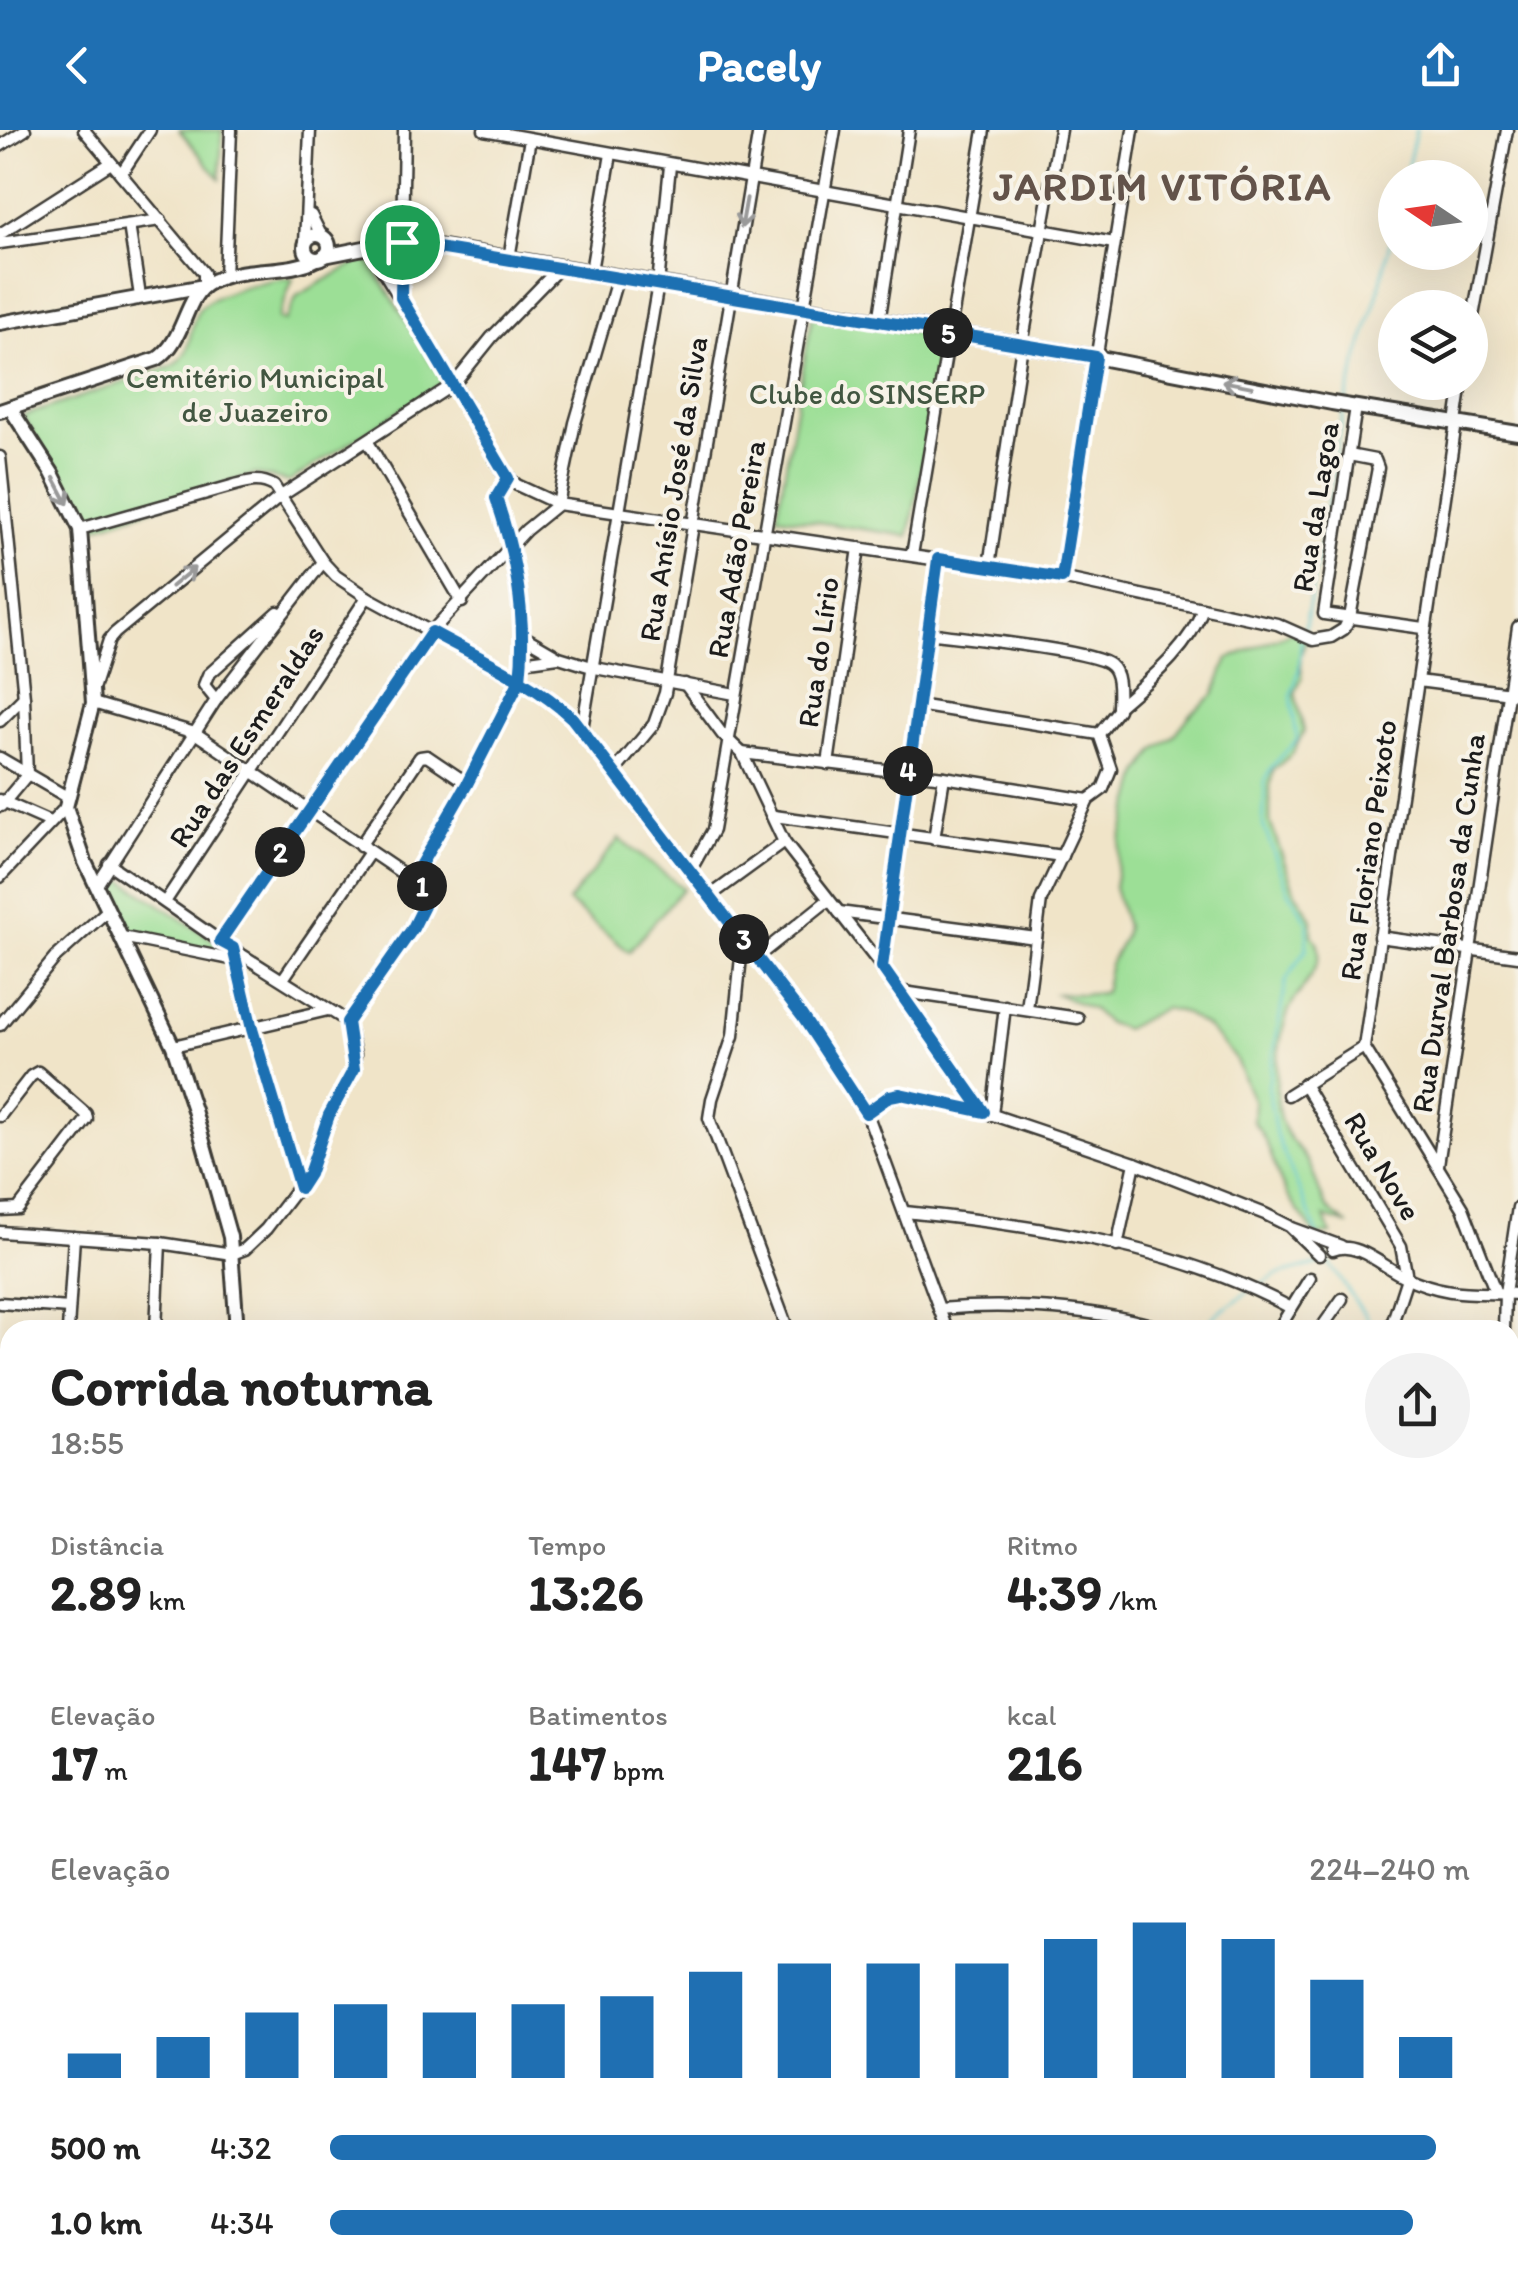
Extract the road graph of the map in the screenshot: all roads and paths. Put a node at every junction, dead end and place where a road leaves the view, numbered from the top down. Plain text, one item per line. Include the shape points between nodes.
1 (24, 130) edge
2 (84, 130) edge
3 (150, 130) edge
4 (231, 130) edge
5 (310, 130) edge
6 (404, 130) edge
7 (484, 130) edge
8 (759, 130) edge
9 (836, 130) edge
10 (909, 130) edge
11 (984, 130) edge
12 (1060, 130) edge
13 (1134, 130) edge
14 (1507, 130) edge
15 (530, 140) junction
16 (0, 146) edge
17 (611, 154) junction
18 (111, 163) junction
19 (670, 166) junction
20 (120, 174) junction
21 (750, 180) junction
22 (824, 193) junction
23 (895, 206) junction
24 (307, 214) junction
25 (968, 218) junction
26 (161, 220) junction
27 (129, 225) junction
28 (1043, 231) junction
29 (0, 234) edge
30 (323, 236) junction
31 (402, 242) junction
32 (1114, 243) junction
33 (0, 244) edge
34 (305, 246) junction
35 (368, 247) junction
36 (320, 257) junction
37 (509, 258) junction
38 (292, 264) junction
39 (560, 268) junction
40 (591, 271) junction
41 (618, 276) junction
42 (225, 277) junction
43 (658, 284) junction
44 (204, 286) junction
45 (1478, 290) edge
46 (730, 295) junction
47 (140, 296) junction
48 (401, 298) junction
49 (805, 308) junction
50 (879, 322) junction
51 (0, 324) edge
52 (951, 334) junction
53 (1022, 345) junction
54 (1096, 357) junction
55 (454, 384) junction
56 (1459, 400) edge
57 (1354, 407) junction
58 (3, 409) edge
59 (1455, 423) junction
60 (1518, 432) edge
61 (368, 442) junction
62 (1349, 455) junction
63 (0, 457) edge
64 (508, 478) junction
65 (281, 496) junction
66 (558, 504) junction
67 (3, 509) edge
68 (620, 513) junction
69 (692, 525) junction
70 (80, 529) junction
71 (764, 536) junction
72 (512, 546) junction
73 (859, 548) junction
74 (912, 555) junction
75 (938, 559) junction
76 (323, 562) junction
77 (989, 566) junction
78 (1062, 578) junction
79 (367, 597) junction
80 (462, 602) junction
81 (13, 604) junction
82 (287, 606) junction
83 (1203, 608) junction
84 (0, 617) edge
85 (1350, 618) junction
86 (1518, 627) edge
87 (1423, 628) junction
88 (432, 632) junction
89 (926, 633) junction
90 (524, 636) junction
91 (559, 657) junction
92 (522, 662) junction
93 (595, 668) junction
94 (520, 680) junction
95 (667, 680) junction
96 (1418, 680) junction
97 (685, 684) junction
98 (1513, 693) edge
99 (736, 694) junction
100 (24, 697) junction
101 (92, 697) junction
102 (216, 700) junction
103 (916, 705) junction
104 (1118, 707) junction
105 (0, 721) edge
106 (582, 729) junction
107 (195, 733) junction
108 (1099, 734) junction
109 (725, 737) junction
110 (742, 753) junction
111 (0, 758) edge
112 (828, 764) junction
113 (615, 771) junction
114 (908, 772) junction
115 (252, 773) junction
116 (27, 775) junction
117 (944, 778) junction
118 (467, 784) junction
119 (1088, 800) junction
120 (66, 802) junction
121 (2, 803) edge
122 (308, 812) junction
123 (774, 816) junction
124 (50, 822) junction
125 (899, 835) junction
126 (934, 839) junction
127 (784, 842) junction
128 (365, 849) junction
129 (1062, 856) junction
130 (109, 864) junction
131 (690, 871) junction
132 (0, 877) edge
133 (413, 878) junction
134 (97, 885) junction
135 (710, 896) junction
136 (827, 901) junction
137 (165, 902) junction
138 (108, 910) junction
139 (838, 912) junction
140 (889, 919) junction
141 (1379, 936) junction
142 (122, 937) junction
143 (742, 938) junction
144 (1036, 938) junction
145 (220, 941) junction
146 (1470, 950) junction
147 (234, 954) junction
148 (1518, 956) edge
149 (757, 957) junction
150 (882, 967) junction
151 (284, 979) junction
152 (897, 990) junction
153 (1006, 1006) junction
154 (1027, 1009) junction
155 (328, 1010) junction
156 (1078, 1018) dead end
157 (347, 1022) junction
158 (0, 1025) edge
159 (252, 1029) junction
160 (173, 1046) junction
161 (1364, 1047) junction
162 (1304, 1084) junction
163 (1288, 1095) dead end
164 (866, 1113) junction
165 (988, 1113) junction
166 (0, 1116) edge
167 (1135, 1163) junction
168 (1438, 1166) junction
169 (300, 1188) junction
170 (1518, 1206) edge
171 (0, 1210) edge
172 (905, 1212) junction
173 (1289, 1226) junction
174 (0, 1232) edge
175 (74, 1237) junction
176 (160, 1243) junction
177 (1116, 1246) junction
178 (232, 1254) junction
179 (1318, 1255) dead end
180 (1310, 1278) dead end
181 (1407, 1278) junction
182 (1500, 1293) junction
183 (1518, 1294) edge
184 (1342, 1299) dead end
185 (0, 1304) edge
186 (69, 1308) junction
187 (1291, 1308) junction
188 (939, 1309) junction
189 (68, 1320) edge
190 (156, 1320) edge
191 (236, 1320) edge
192 (784, 1320) edge
193 (943, 1320) edge
194 (1126, 1320) edge
195 (1284, 1320) edge
196 (1327, 1320) edge
197 (1393, 1320) edge
198 (1503, 1320) edge

1 - 16 street
2 - 18 street
3 - 20 street
4 - 42 street
5 - 24 street
6 - 31 street
7 - 15 street
8 - 21 street, Rua Anísio José da Silva
9 - 22 street, Rua Adão Pereira
10 - 23 street
11 - 25 street
12 - 28 street
13 - 32 street
14 - 45 street
15 - 17 street
15 - 37 street
17 - 19 street
17 - 40 street
18 - 20 street
18 - 29 street
19 - 21 street
19 - 43 street
20 - 26 street
21 - 22 street
21 -> 46 street, Rua Anísio José da Silva
22 - 23 street
22 - 49 street, Rua Adão Pereira
23 - 25 street
23 - 50 street
24 - 30 street
24 - 34 street
25 - 28 street
25 - 52 street
26 - 27 street
26 - 44 street via 204,273
27 - 33 street
27 - 47 street
28 - 32 street
28 - 53 street
30 - 34 street via 313,235
30 - 35 street
30 - 36 street via 328,249
31 - 35 street
31 - 37 street
31 - 48 street
32 - 54 street
34 - 36 street via 309,256
34 - 38 street
35 - 36 street
35 - 48 street
36 - 38 street
37 - 39 street
38 - 42 street
39 - 40 street
39 - 55 street
40 - 41 street
41 - 43 street
41 - 66 street
42 - 44 street
43 - 46 street
43 - 68 street
44 - 47 street
44 - 58 street via 172,348 157,359
46 - 49 street
46 - 69 street, Rua Anísio José da Silva
47 - 51 street
48 - 55 street
49 - 50 street
49 - 71 street, Rua Adão Pereira
50 - 52 street
52 - 53 street
52 - 74 street
53 - 54 street
53 - 77 street
57 -> 54 street
54 - 78 street
55 - 61 street
55 - 64 street
56 - 59 street, Rua Floriano Peixoto
57 - 59 street
57 - 62 street, Rua da Lagoa
58 -> 70 street via 52,473
59 - 60 street
59 - 87 street, Rua Floriano Peixoto
61 - 65 street
61 - 80 street
62 - 85 street, Rua da Lagoa via 1324,614
62 - 85 street via 1375,460 1378,468
63 - 67 street
64 - 66 street
64 - 72 street via 496,498
65 - 70 street via 256,480
65 - 76 street
101 -> 65 street via 112,636
66 - 68 street
66 - 72 street
67 - 81 street
68 - 69 street
68 - 93 street
69 - 71 street
69 - 95 street, Rua Anísio José da Silva
70 - 101 street
71 - 73 street
71 - 99 street, Rua Adão Pereira
72 - 80 street
72 - 90 street
73 - 74 street
73 - 112 street, Rua do Lírio
74 - 75 street
75 - 77 street
75 - 89 street
76 - 79 street
76 - 82 street
77 - 78 street
78 - 83 street
79 - 88 street
79 - 115 street, Rua das Esmeraldas
80 - 88 street
81 - 84 street
81 - 100 street
82 - 102 street
82 - 102 street via 208,675 204,684
83 - 85 street via 1321,640
83 - 104 street via 1178,649
85 - 87 street
86 - 98 street, Rua Durval Barbosa da Cunha
87 - 96 street, Rua Floriano Peixoto
88 - 94 street
88 - 122 street
89 - 103 street
89 - 104 street via 1107,662 1116,673
90 - 91 street
90 - 92 street
91 - 92 street
91 - 93 street
92 - 94 street
93 - 95 street
93 - 106 street
94 - 106 street
94 - 118 street
95 - 97 street
95 - 113 street, Rua Anísio José da Silva via 654,724
96 - 98 street
96 - 141 street, Rua Floriano Peixoto
97 - 99 street
97 - 109 street
98 - 146 street, Rua Durval Barbosa da Cunha
99 - 109 street, Rua Adão Pereira
100 - 105 street
100 - 116 street
101 - 107 street
101 - 120 street
102 - 107 street
103 - 108 street
103 - 114 street
104 - 108 street
106 - 113 street
107 - 115 street
107 - 130 street
108 - 119 street via 1111,769 1103,789
109 - 110 street
109 - 131 street, Rua Adão Pereira via 714,830
110 - 112 street
110 - 123 street
111 - 116 street
112 - 114 street
113 - 131 street
114 - 117 street
114 - 125 street
115 - 122 street
115 - 137 street, Rua das Esmeraldas
116 - 120 street
116 - 121 street
117 - 119 street
117 - 126 street
118 - 128 street via 420,757
118 - 133 street
119 - 129 street
120 - 124 street
120 - 134 street
121 - 124 street
122 - 128 street
122 - 145 street
123 - 125 street
123 - 127 street
124 - 132 street
125 - 126 street
125 - 140 street
126 - 129 street
127 - 135 street
127 - 136 street
128 - 133 street
128 - 151 street
129 - 144 street via 1041,900
130 - 134 street
130 - 137 street
131 - 135 street
133 - 157 street via 427,890 420,916
134 - 138 street
135 - 143 street
136 - 139 street
136 - 149 street
137 - 145 street
138 - 142 street
138 - 158 street via 55,958
139 - 140 street
139 - 150 street
140 - 144 street
140 - 150 street
141 - 146 street
141 - 161 street, Rua Floriano Peixoto
142 - 147 street
142 - 160 street
143 - 149 street
143 - 192 street via 733,1036 710,1118
144 - 154 street
145 - 147 street
146 - 148 street
146 - 168 street, Rua Durval Barbosa da Cunha
147 - 151 street
147 - 159 street
149 - 164 street
150 - 152 street
151 - 155 street
152 - 153 street
152 - 165 street
153 - 154 street
153 - 165 street
154 - 156 street
155 - 157 street
155 - 159 street
157 - 169 street via 354,1069
159 - 160 street
159 - 169 street
160 - 178 street
161 - 162 street
161 - 168 street
162 - 163 street
162 - 181 street, Rua Nove via 1402,1246
164 - 165 street via 900,1094
164 - 172 street
165 - 167 street
166 - 171 street via 41,1072 87,1119 18,1209
167 - 173 street
167 - 177 street
168 - 182 street
169 - 178 street via 253,1244
170 - 182 street
172 - 177 street
172 - 188 street
173 - 179 street
173 - 181 street via 1362,1252
174 - 175 street
175 - 176 street
175 - 186 street
176 - 178 street
176 - 190 street
177 - 187 street via 1246,1285
178 - 191 street
180 - 187 street
181 - 182 street via 1462,1294
181 - 197 street
182 - 183 street
182 - 198 street
184 - 196 street
185 - 186 street
186 - 189 street
187 - 195 street
188 - 193 street
188 - 194 street via 1037,1309

